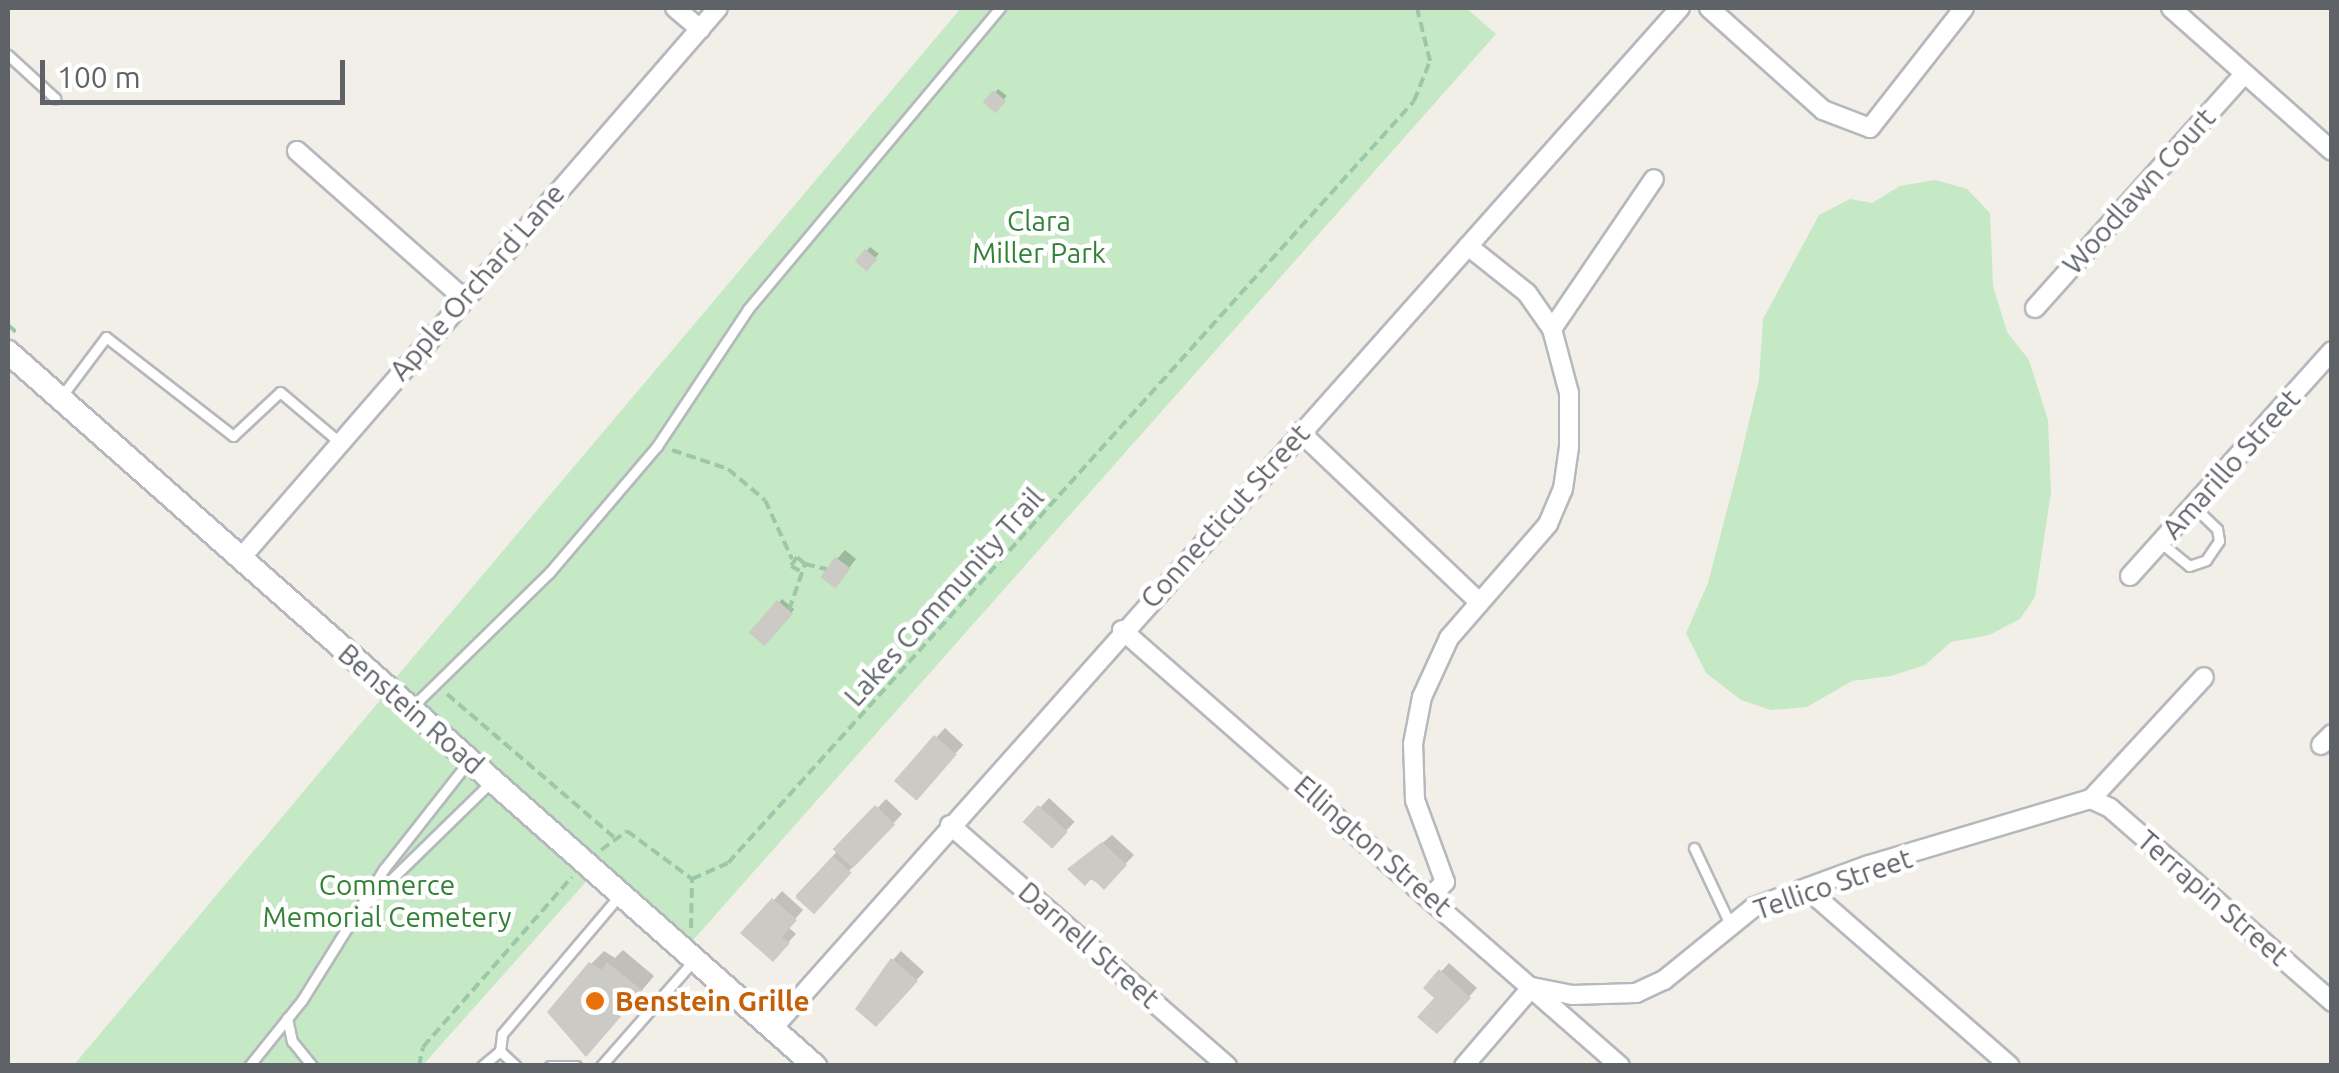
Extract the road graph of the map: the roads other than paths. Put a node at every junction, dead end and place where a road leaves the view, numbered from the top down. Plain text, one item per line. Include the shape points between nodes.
1 (676, 8) edge
2 (718, 8) edge
3 (1000, 8) edge
4 (1680, 8) edge
5 (1709, 8) edge
6 (1964, 8) edge
7 (2171, 8) edge
8 (700, 29) junction
9 (8, 55) edge
10 (2244, 74) junction
11 (55, 98) dead end
12 (297, 151) dead end
13 (2332, 151) edge
14 (1654, 178) dead end
15 (1468, 246) junction
16 (463, 298) junction
17 (2035, 308) dead end
18 (1552, 330) junction
19 (13, 343) edge
20 (2332, 352) edge
21 (60, 398) junction
22 (1300, 432) junction
23 (338, 441) junction
24 (2194, 507) junction
25 (2161, 543) junction
26 (240, 559) junction
27 (2130, 576) dead end
28 (1477, 600) junction
29 (1122, 630) junction
30 (2204, 677) dead end
31 (410, 708) junction
32 (469, 761) junction
33 (492, 782) junction
34 (2092, 799) junction
35 (950, 825) junction
36 (1694, 848) dead end
37 (1806, 889) junction
38 (621, 894) junction
39 (1430, 897) junction
40 (361, 908) junction
41 (1730, 924) junction
42 (700, 950) junction
43 (1532, 987) junction
44 (2332, 1002) edge
45 (288, 1018) junction
46 (773, 1028) junction
47 (500, 1050) junction
48 (249, 1066) edge
49 (312, 1066) edge
50 (482, 1066) edge
51 (516, 1066) edge
52 (550, 1066) edge
53 (576, 1066) edge
54 (601, 1066) edge
55 (815, 1066) edge
56 (1227, 1066) edge
57 (1464, 1066) edge
58 (1620, 1066) edge
59 (2010, 1066) edge

1 - 8 street
2 - 8 street, Apple Orchard Lane
3 - 31 lane via 748,309 658,446 548,573
4 - 15 street, Connecticut Street
5 - 6 street via 1848,125 1870,128
7 - 10 street
8 - 16 street, Apple Orchard Lane
9 - 11 lane
10 - 13 street
10 - 17 street, Woodlawn Court
12 - 16 street
14 - 18 street
15 - 18 street via 1526,294
15 - 22 street, Connecticut Street
16 - 23 street, Apple Orchard Lane
18 - 28 street via 1569,393 1563,489 1548,524
19 - 21 street, Benstein Road
20 - 24 street, Amarillo Street
21 - 23 lane via 106,337 233,436 280,392
21 - 26 street, Benstein Road
22 - 28 street
22 - 29 street, Connecticut Street
23 - 26 street, Apple Orchard Lane
24 - 25 street, Amarillo Street
24 - 25 lane via 2217,529 2219,541 2206,560 2189,566
25 - 27 street, Amarillo Street
26 - 31 street, Benstein Road
28 - 39 street via 1435,668 1413,744 1415,800 1445,882
29 - 35 street, Connecticut Street
29 - 39 street, Ellington Street
30 - 34 street, Tellico Street
31 - 32 street, Benstein Road
32 - 33 street, Benstein Road
32 - 40 lane
33 - 38 street, Benstein Road
33 - 40 lane
34 - 37 street, Tellico Street
34 - 44 street, Terrapin Street
35 - 46 street, Connecticut Street
35 - 56 street, Darnell Street
36 - 41 lane
37 - 41 street, Tellico Street via 1754,907
37 - 59 street
38 - 42 street, Benstein Road
38 - 47 lane via 502,1034
39 - 43 street, Ellington Street
40 - 45 lane
41 - 43 street, Tellico Street via 1664,980 1636,993 1572,995
42 - 46 street, Benstein Road
42 - 54 lane
43 - 57 street
43 - 58 street, Ellington Street
45 - 48 lane
45 - 49 lane via 292,1041
46 - 55 street, Benstein Road
47 - 50 lane
47 - 51 lane
52 - 53 lane

